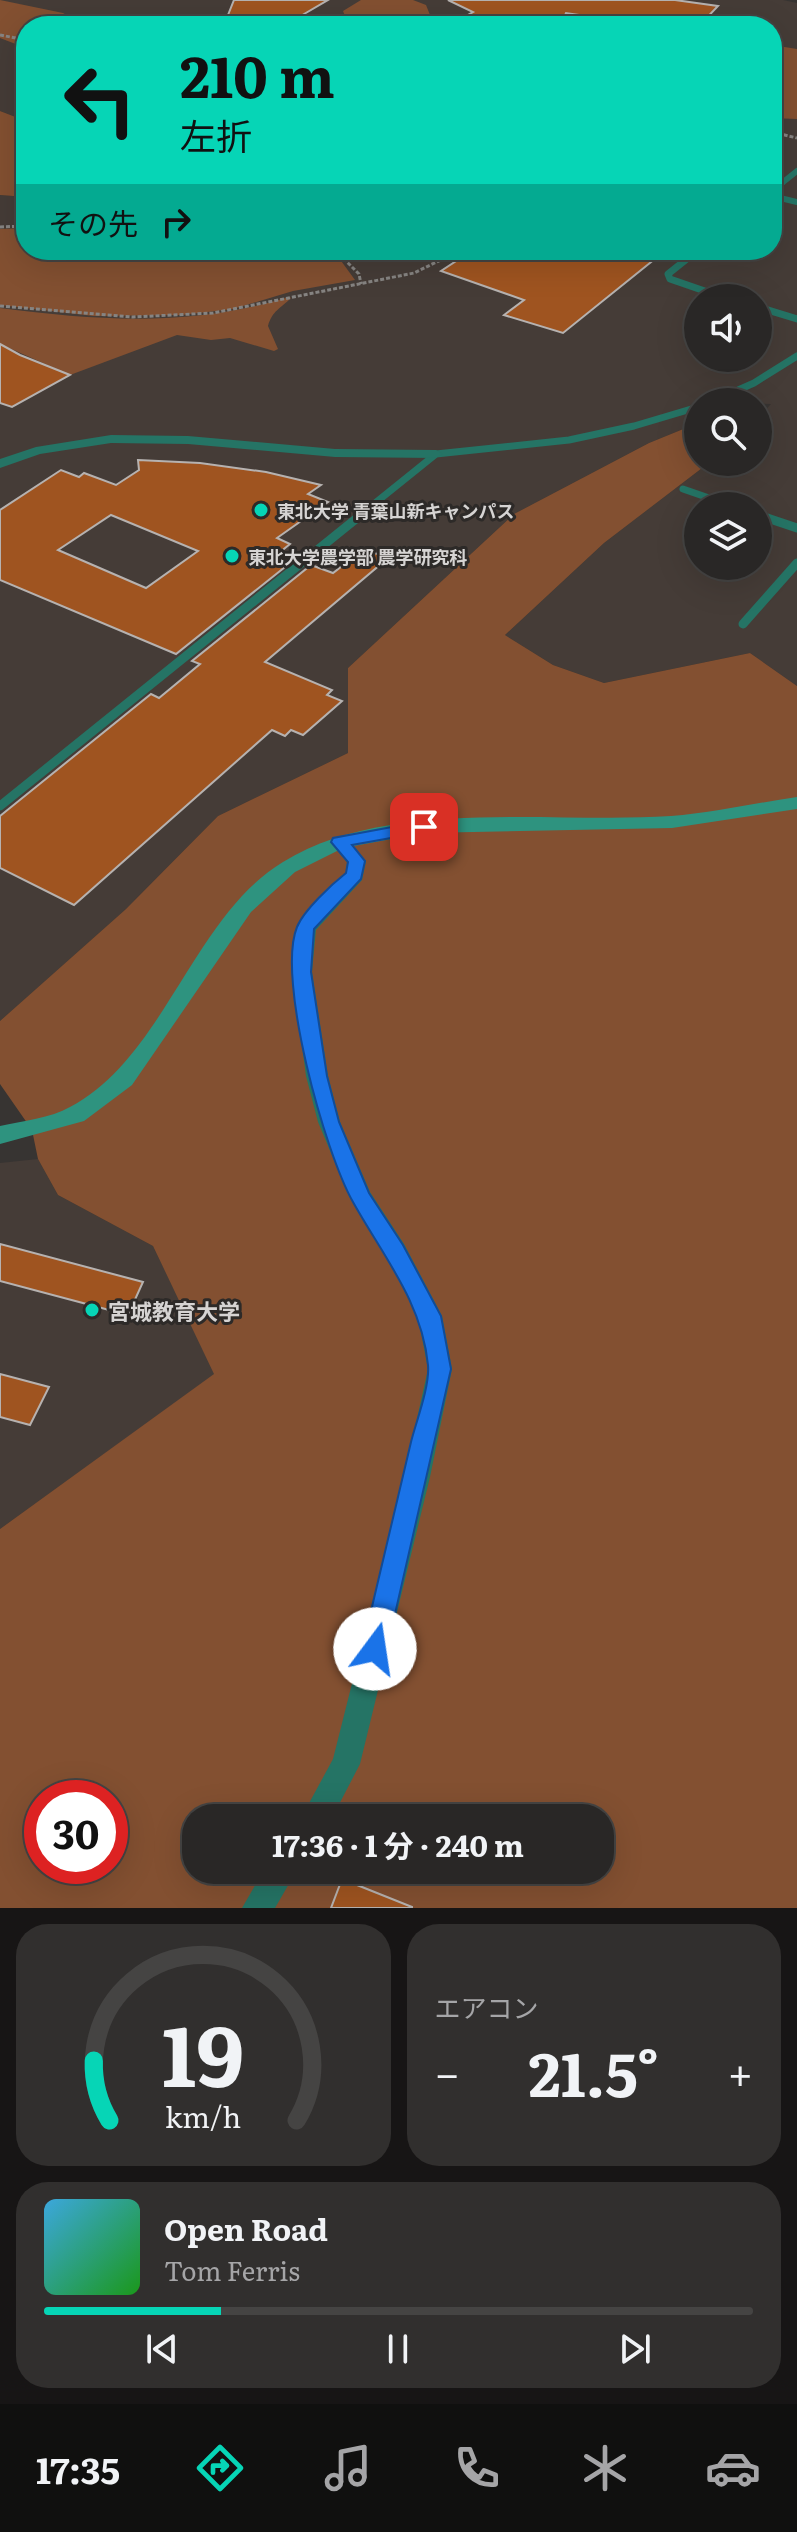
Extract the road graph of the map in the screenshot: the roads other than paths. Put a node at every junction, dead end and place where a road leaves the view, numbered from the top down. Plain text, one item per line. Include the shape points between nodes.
1 (797, 171) edge
2 (782, 185) edge
3 (686, 260) edge
4 (684, 284) edge
5 (772, 311) edge
6 (797, 319) edge
7 (797, 356) edge
8 (743, 388) edge
9 (684, 412) edge
10 (436, 454) junction
11 (0, 464) edge
12 (683, 489) dead end
13 (692, 492) edge
14 (772, 520) edge
15 (797, 528) edge
16 (797, 563) edge
17 (743, 624) dead end
18 (797, 803) edge
19 (0, 806) edge
20 (339, 842) junction
21 (0, 1135) edge
22 (324, 1804) edge
23 (273, 1884) edge
24 (257, 1908) edge

1 - 2 lane
3 - 4 lane via 668,274
5 - 6 lane
7 - 8 lane
9 - 10 lane via 570,442
10 - 11 street via 306,451 149,438 67,445
10 - 19 lane
12 - 13 lane
14 - 15 lane
16 - 17 lane
18 - 20 street via 672,822 424,827
20 - 21 street via 288,867 244,907 124,1079 76,1115
20 - 22 street via 357,861 355,875 306,928 302,972 317,1076 329,1122 360,1196 430,1316 440,1369 346,1764
23 - 24 street

